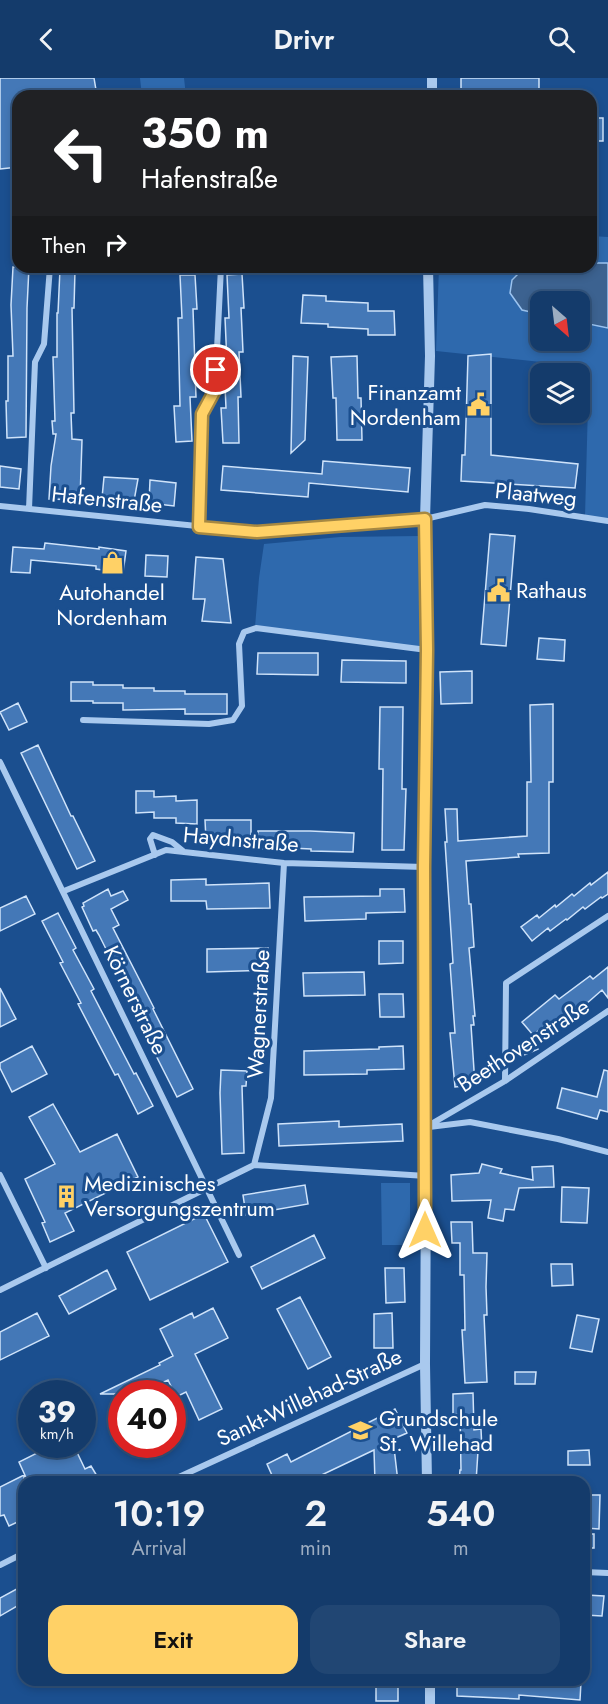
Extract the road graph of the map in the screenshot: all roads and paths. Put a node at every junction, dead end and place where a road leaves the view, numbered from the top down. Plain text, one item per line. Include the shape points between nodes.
1 (50, 273) edge
2 (221, 273) edge
3 (428, 273) edge
4 (0, 506) edge
5 (28, 509) junction
6 (425, 519) junction
7 (608, 521) edge
8 (199, 527) junction
9 (427, 650) junction
10 (83, 720) dead end
11 (0, 762) edge
12 (185, 852) junction
13 (155, 855) junction
14 (284, 863) junction
15 (424, 867) junction
16 (64, 891) junction
17 (608, 916) edge
18 (608, 1011) edge
19 (505, 1081) junction
20 (426, 1127) junction
21 (608, 1152) edge
22 (254, 1165) junction
23 (0, 1175) edge
24 (426, 1176) junction
25 (208, 1189) junction
26 (239, 1255) dead end
27 (46, 1268) junction
28 (0, 1290) edge
29 (425, 1364) junction
30 (185, 1476) edge
31 (427, 1476) edge
32 (18, 1556) edge
33 (0, 1565) edge
34 (590, 1572) edge
35 (608, 1573) edge
36 (430, 1686) edge
37 (430, 1704) edge

1 - 5 street via 44,344 35,363
2 - 8 street via 215,390 202,414
3 - 6 street
4 - 5 street, Hafenstraße
5 - 8 street, Hafenstraße
6 - 7 street, Plaatweg via 485,505
6 - 8 street, Hafenstraße via 257,532
6 - 9 street
9 - 10 street via 256,628 244,632 239,644 242,706 233,720 209,724
9 - 15 street
11 - 16 street, Körnerstraße
12 - 13 street, Haydnstraße via 166,850
12 - 13 street via 172,842 153,836 150,839
12 - 14 street, Haydnstraße
13 - 16 street, Haydnstraße
14 - 15 street, Haydnstraße
14 - 22 street, Wagnerstraße via 271,1098
15 - 20 street
16 - 25 street, Körnerstraße
17 - 19 street via 506,983
18 - 19 street, Beethovenstraße
19 - 20 street, Beethovenstraße
20 - 21 street via 470,1122
20 - 24 street
22 - 24 street
22 - 25 street
23 - 27 street
24 - 29 street
25 - 26 street, Körnerstraße
25 - 27 street
27 - 28 street
29 - 30 street, Sankt-Willehad-Straße
29 - 31 street
32 - 33 street
34 - 35 street
36 - 37 street

